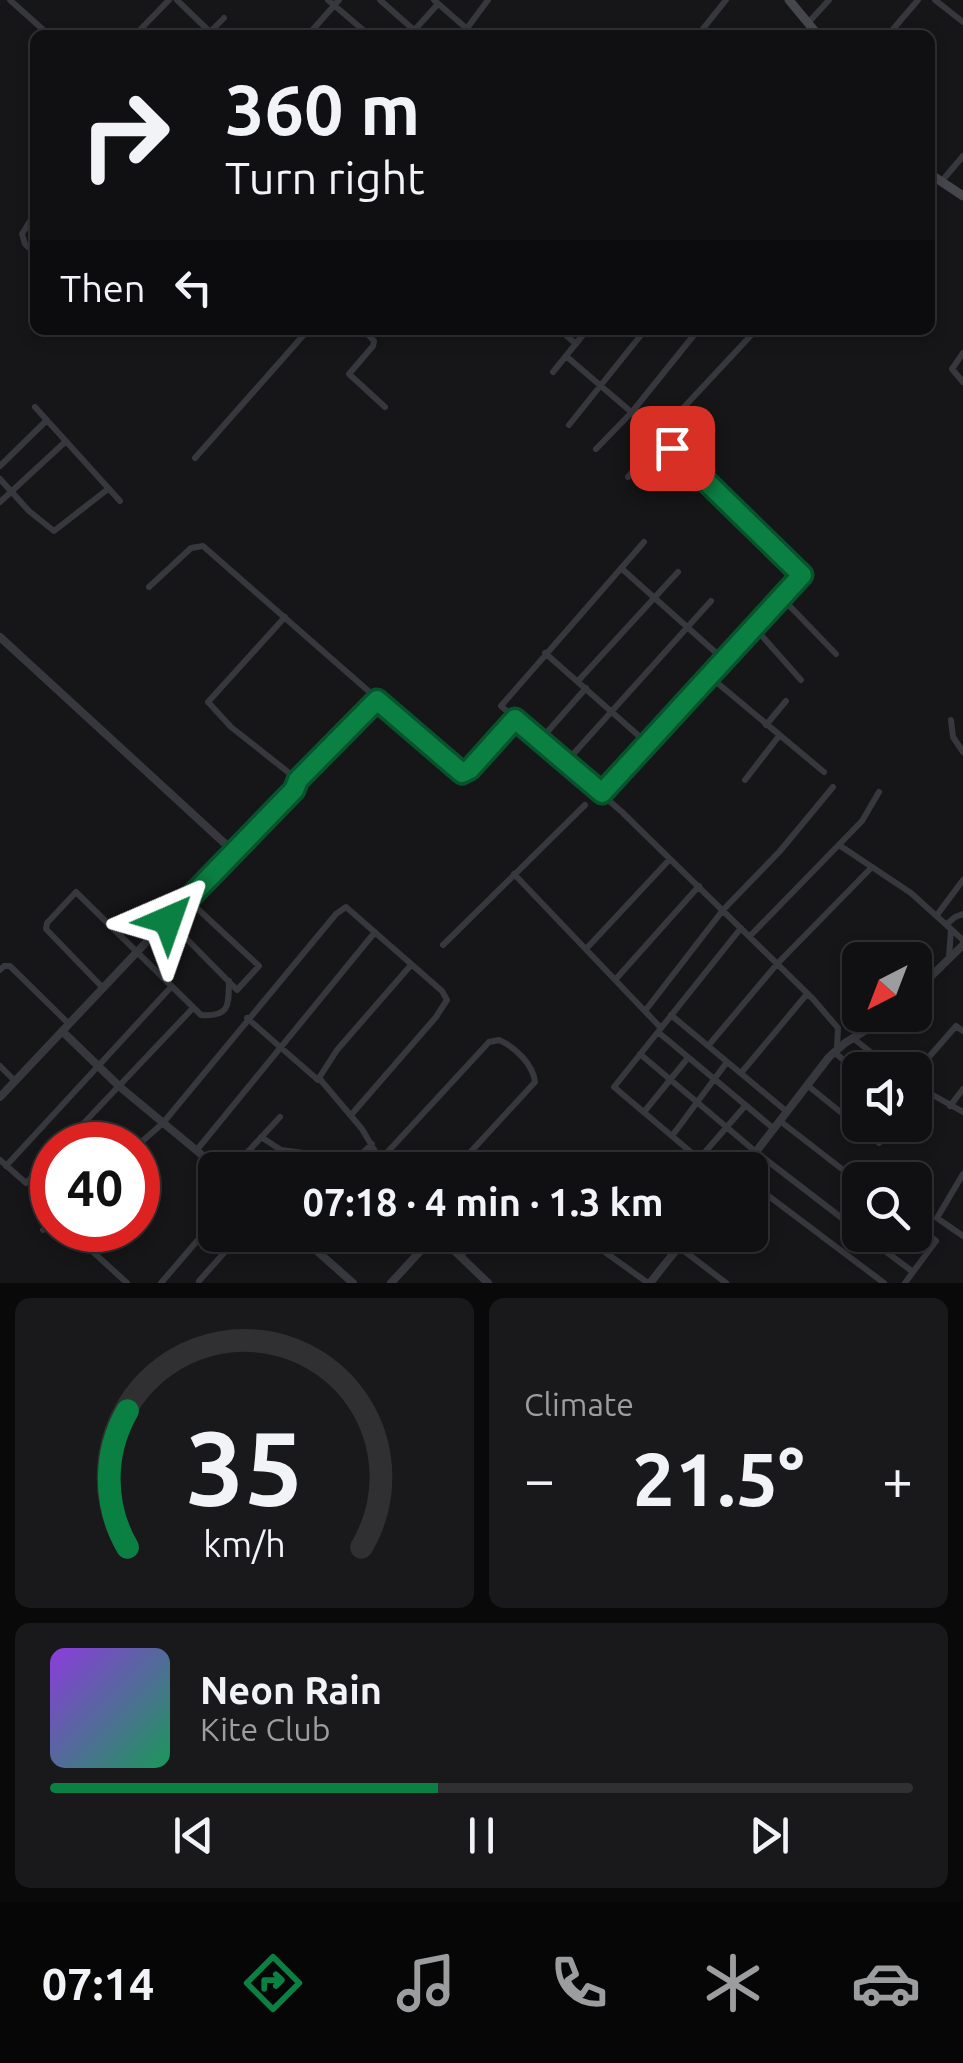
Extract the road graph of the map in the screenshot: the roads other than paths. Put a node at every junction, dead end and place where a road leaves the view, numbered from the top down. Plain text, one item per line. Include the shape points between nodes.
1 (10, 0) edge
2 (169, 0) edge
3 (177, 0) edge
4 (380, 0) edge
5 (488, 0) edge
6 (726, 0) edge
7 (790, 0) edge
8 (829, 0) edge
9 (918, 0) edge
10 (935, 0) edge
11 (334, 2) edge
12 (436, 2) edge
13 (224, 18) dead end
14 (963, 22) edge
15 (808, 23) junction
16 (43, 30) edge
17 (140, 30) edge
18 (205, 30) edge
19 (211, 30) edge
20 (312, 30) edge
21 (364, 30) edge
22 (410, 30) edge
23 (414, 30) edge
24 (462, 30) edge
25 (466, 30) edge
26 (702, 30) edge
27 (814, 30) edge
28 (892, 30) edge
29 (963, 156) edge
30 (935, 178) edge
31 (940, 183) junction
32 (963, 196) edge
33 (30, 221) edge
34 (30, 248) edge
35 (304, 335) edge
36 (369, 335) edge
37 (566, 335) edge
38 (583, 335) edge
39 (641, 335) edge
40 (694, 335) edge
41 (751, 335) edge
42 (576, 344) junction
43 (963, 353) edge
44 (566, 356) junction
45 (553, 372) dead end
46 (963, 382) edge
47 (602, 384) junction
48 (35, 407) dead end
49 (385, 407) dead end
50 (632, 412) junction
51 (47, 420) junction
52 (569, 426) dead end
53 (660, 436) junction
54 (66, 442) junction
55 (596, 450) dead end
56 (194, 458) dead end
57 (0, 466) edge
58 (628, 477) dead end
59 (0, 479) edge
60 (108, 489) junction
61 (12, 491) junction
62 (120, 501) dead end
63 (0, 502) edge
64 (644, 542) dead end
65 (621, 568) junction
66 (678, 572) dead end
67 (149, 587) dead end
68 (656, 596) junction
69 (781, 597) junction
70 (711, 601) dead end
71 (285, 617) junction
72 (689, 627) junction
73 (754, 627) junction
74 (0, 637) edge
75 (545, 653) junction
76 (836, 654) dead end
77 (724, 660) junction
78 (709, 676) junction
79 (801, 680) dead end
80 (578, 681) junction
81 (586, 688) junction
82 (377, 700) junction
83 (786, 700) dead end
84 (611, 710) junction
85 (515, 719) junction
86 (950, 720) dead end
87 (766, 725) junction
88 (778, 736) junction
89 (541, 739) junction
90 (648, 744) junction
91 (963, 752) edge
92 (567, 761) junction
93 (824, 772) dead end
94 (298, 780) junction
95 (745, 780) dead end
96 (833, 787) dead end
97 (879, 792) dead end
98 (602, 793) junction
99 (585, 805) dead end
100 (839, 845) junction
101 (236, 847) junction
102 (670, 858) junction
103 (872, 867) junction
104 (514, 874) junction
105 (963, 880) edge
106 (698, 886) junction
107 (187, 899) junction
108 (723, 910) junction
109 (963, 914) edge
110 (937, 915) junction
111 (168, 920) junction
112 (949, 926) junction
113 (741, 928) junction
114 (376, 932) junction
115 (750, 936) junction
116 (963, 942) edge
117 (442, 946) dead end
118 (586, 949) junction
119 (136, 953) junction
120 (956, 956) edge
121 (777, 964) junction
122 (411, 965) junction
123 (0, 970) edge
124 (932, 977) edge
125 (615, 980) junction
126 (229, 981) junction
127 (171, 986) junction
128 (103, 988) junction
129 (807, 994) junction
130 (193, 1008) junction
131 (645, 1011) junction
132 (671, 1015) junction
133 (248, 1018) junction
134 (66, 1027) junction
135 (659, 1030) junction
136 (963, 1031) edge
137 (863, 1032) edge
138 (853, 1038) junction
139 (280, 1045) junction
140 (708, 1046) junction
141 (835, 1050) junction
142 (871, 1052) edge
143 (932, 1053) edge
144 (640, 1054) junction
145 (842, 1057) edge
146 (687, 1059) junction
147 (727, 1062) junction
148 (0, 1066) edge
149 (100, 1066) junction
150 (741, 1073) junction
151 (670, 1079) junction
152 (319, 1080) junction
153 (15, 1081) junction
154 (714, 1081) junction
155 (806, 1084) junction
156 (120, 1086) junction
157 (963, 1089) edge
158 (932, 1095) edge
159 (0, 1097) edge
160 (698, 1103) junction
161 (745, 1106) junction
162 (950, 1106) junction
163 (786, 1110) junction
164 (644, 1112) junction
165 (963, 1112) edge
166 (842, 1113) edge
167 (350, 1114) junction
168 (280, 1117) dead end
169 (779, 1120) junction
170 (85, 1122) edge
171 (163, 1123) junction
172 (160, 1126) edge
173 (727, 1128) junction
174 (772, 1128) junction
175 (672, 1136) junction
176 (261, 1137) junction
177 (372, 1144) junction
178 (196, 1150) junction
179 (198, 1152) edge
180 (247, 1152) edge
181 (295, 1152) edge
182 (364, 1152) edge
183 (378, 1152) edge
184 (388, 1152) edge
185 (471, 1152) edge
186 (691, 1152) edge
187 (705, 1152) edge
188 (756, 1152) joint
189 (768, 1161) edge
190 (3, 1163) edge
191 (842, 1168) edge
192 (963, 1174) edge
193 (30, 1179) edge
194 (768, 1196) edge
195 (842, 1218) edge
196 (963, 1236) edge
197 (198, 1240) edge
198 (93, 1252) edge
199 (225, 1252) edge
200 (319, 1252) edge
201 (420, 1252) edge
202 (455, 1252) edge
203 (463, 1252) edge
204 (605, 1252) edge
205 (674, 1252) edge
206 (685, 1252) edge
207 (887, 1252) edge
208 (928, 1252) edge
209 (460, 1256) junction
210 (913, 1272) junction
211 (199, 1281) edge
212 (393, 1282) edge
213 (127, 1283) edge
214 (161, 1283) edge
215 (353, 1283) edge
216 (488, 1283) edge
217 (649, 1283) edge
218 (726, 1283) edge
219 (884, 1283) edge
220 (904, 1283) edge

1 - 16 street
2 - 17 street
3 - 18 street
4 - 22 street
5 - 25 street
6 - 26 street
7 - 15 main road
8 - 15 street
9 - 28 street
10 - 14 street
11 - 20 street
11 - 21 street
12 - 23 street
12 - 24 street
13 - 19 street
15 - 27 main road
29 - 31 street
30 - 31 main road
31 - 32 main road
33 - 34 street via 22,234
35 - 56 street
36 - 49 street via 373,346 349,374
37 - 42 street
38 - 42 street
39 - 47 street
40 - 50 street
41 - 53 street
42 - 44 street
43 - 46 street via 952,369
44 - 45 street
44 - 47 street
47 - 50 street
47 - 52 street
48 - 51 street
50 - 53 street
50 - 55 street
51 - 54 street
51 - 57 street
53 - 58 street
53 - 69 street via 802,575
54 - 60 street
54 - 61 street
59 - 61 street
60 - 61 street via 54,531
60 - 62 street
61 - 63 street
64 - 65 street
65 - 68 street
65 - 75 street
66 - 68 street
67 - 71 street via 191,548 202,546
68 - 72 street
68 - 80 street
69 - 73 street
69 - 76 street
70 - 72 street
71 - 82 street
71 - 94 street via 208,702
72 - 77 street
72 - 84 street
73 - 77 street
73 - 79 street
74 - 101 street
75 - 80 street
75 - 85 street via 502,703
77 - 78 street
78 - 87 street
78 - 90 street
80 - 81 street
81 - 84 street
81 - 89 street
82 - 85 street via 462,773
82 - 94 street
83 - 87 street
84 - 90 street
84 - 92 street
85 - 89 street
86 - 91 street
87 - 88 street
88 - 93 street
88 - 95 street
89 - 92 street
90 - 98 street
92 - 98 street
94 - 101 street
96 - 108 street
97 - 100 street
98 - 102 street
99 - 104 street
100 - 103 street
100 - 115 street
101 - 107 street
102 - 106 street
102 - 118 street
103 - 110 street
103 - 121 street
104 - 117 street
104 - 118 street
105 - 110 street
106 - 108 street
106 - 125 street
107 - 111 street
107 - 126 street via 258,966 237,990
108 - 113 street
108 - 131 street
109 - 112 street
110 - 112 street
111 - 119 street
111 - 126 street
112 - 116 street
112 - 120 street
113 - 115 street
113 - 132 street
114 - 122 street
114 - 133 street via 344,908
114 - 139 street
115 - 121 street
116 - 120 street
118 - 125 street
119 - 127 street
119 - 128 street
119 - 128 street via 76,892 46,930
120 - 124 street
121 - 129 street
121 - 140 street
122 - 152 street
122 - 167 street via 442,991 446,1004
123 - 134 street via 10,966
125 - 131 street
126 - 130 street via 225,1009 207,1016
127 - 130 street
127 - 149 street
128 - 134 street
129 - 141 street via 838,1028
129 - 150 street
130 - 156 street
131 - 135 street
132 - 135 street
132 - 140 street
133 - 139 street
133 - 171 street
134 - 149 street
134 - 153 street
135 - 144 street
135 - 146 street
136 - 143 street via 955,1027
137 - 138 street
138 - 141 street
138 - 142 street
139 - 152 street
139 - 178 street
140 - 147 street
141 - 145 street
141 - 155 street
144 - 151 street
144 - 164 street via 614,1086
146 - 151 street
146 - 154 street
147 - 150 street
147 - 154 street
148 - 153 street
149 - 156 street
149 - 190 street
150 - 163 street
151 - 160 street
151 - 164 street
152 - 167 street
153 - 159 street
154 - 160 street
154 - 161 street
155 - 163 street
155 - 166 street
156 - 170 street
156 - 171 street
157 - 162 street
158 - 162 street
160 - 173 street
160 - 175 street
161 - 173 street
161 - 174 street
162 - 165 street
163 - 169 street
164 - 175 street
167 - 177 street
168 - 176 street
169 - 174 street
169 - 191 street
171 - 172 street
171 - 178 street
173 - 187 street
173 - 188 street
174 - 188 street
175 - 186 street
176 - 180 street
176 - 181 street
177 - 182 street
177 - 183 street
178 - 179 street
184 - 185 street via 489,1042 499,1040 522,1058 535,1082
189 - 195 street
190 - 193 street via 26,1183
192 - 196 street via 937,1218
194 - 219 street
197 - 214 street
198 - 213 street
199 - 211 street
200 - 215 street
201 - 212 street
202 - 209 street
203 - 209 street
204 - 217 street
205 - 217 street
206 - 218 street
207 - 210 street
208 - 210 street
209 - 216 street
210 - 220 street

